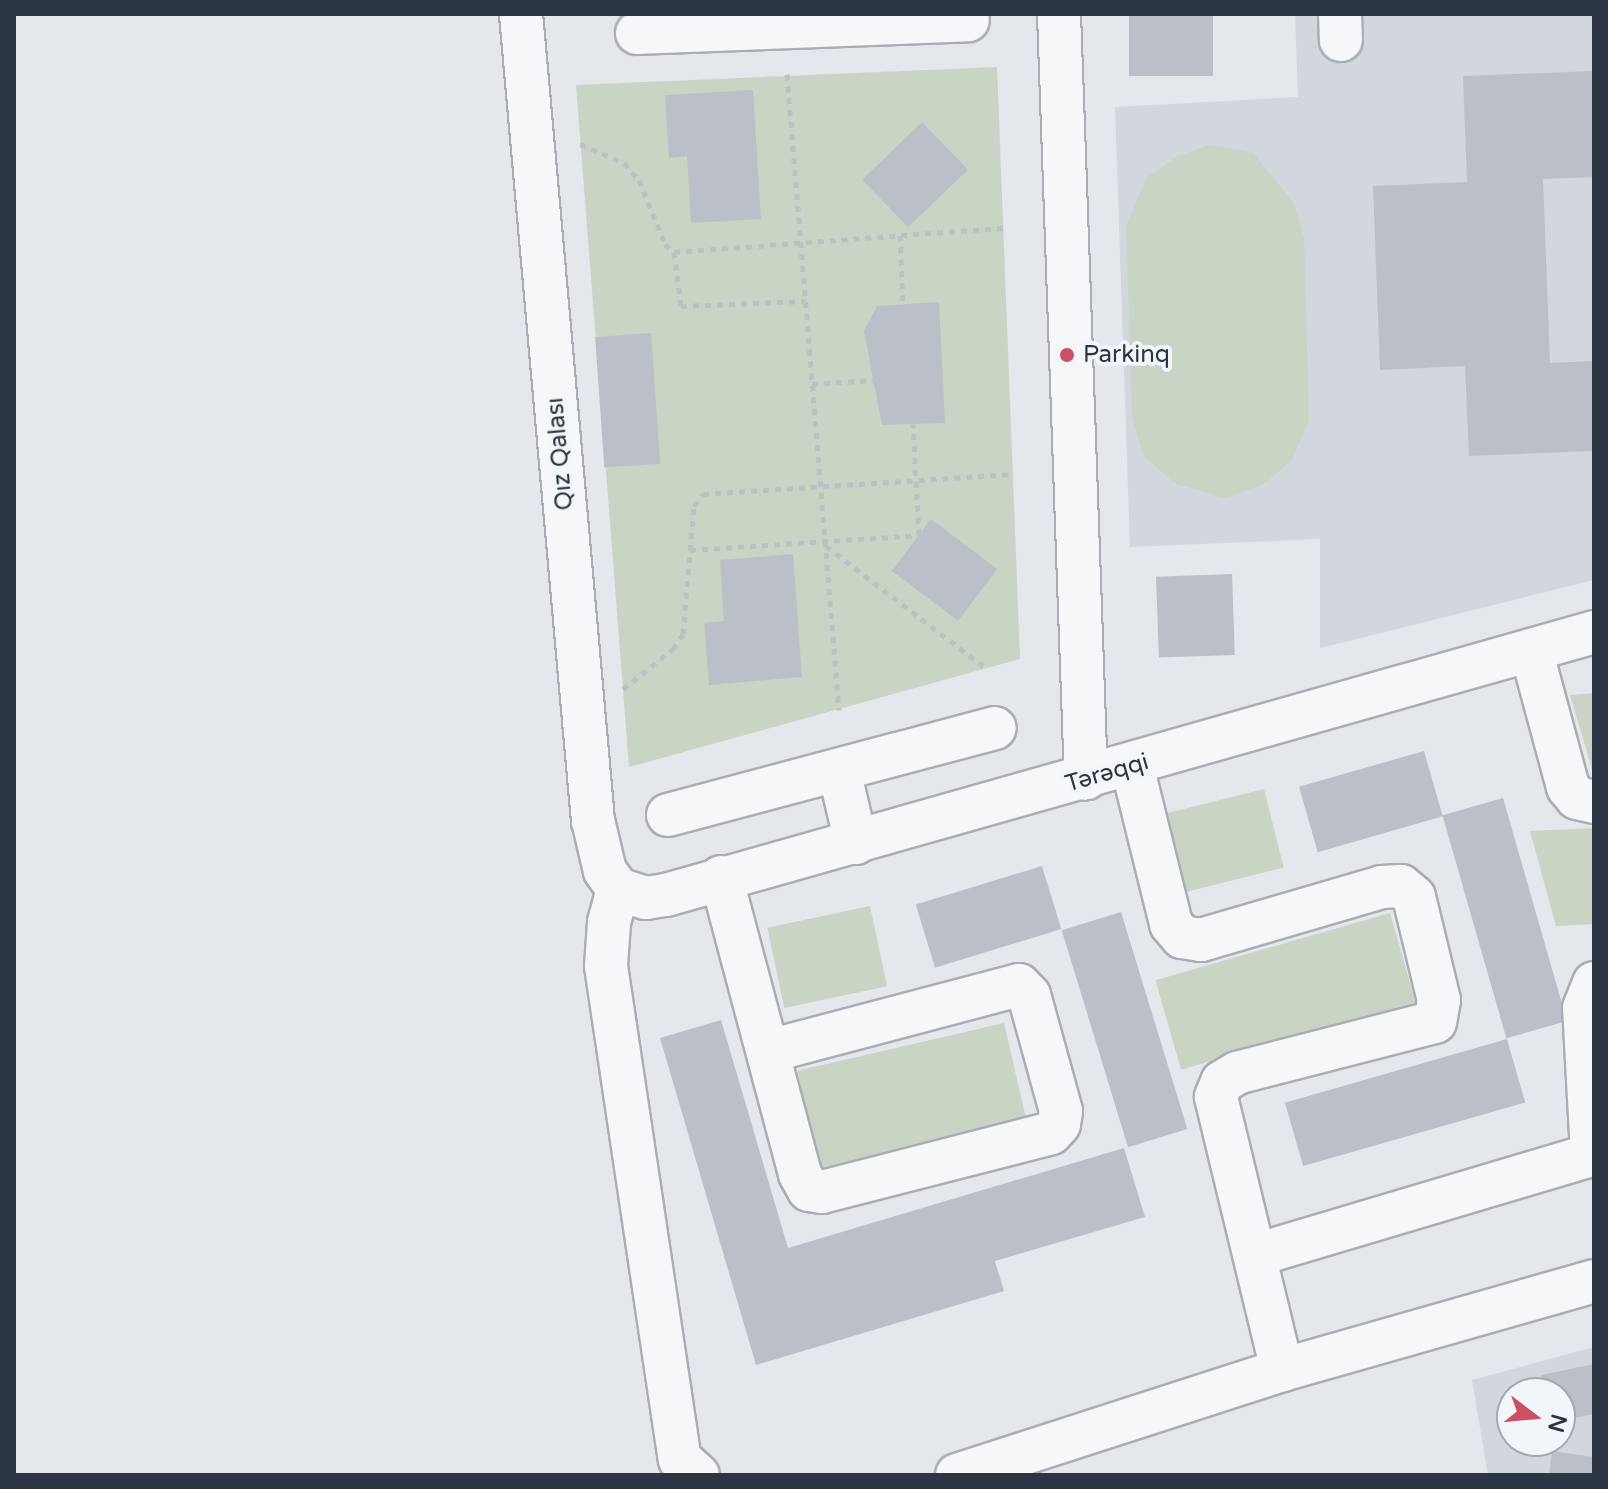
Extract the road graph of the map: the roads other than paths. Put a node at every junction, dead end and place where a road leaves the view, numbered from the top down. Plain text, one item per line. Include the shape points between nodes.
1 (521, 14) edge
2 (1059, 14) edge
3 (775, 20) edge
4 (968, 20) dead end
5 (637, 33) dead end
6 (1594, 632) edge
7 (1531, 650) junction
8 (995, 728) dead end
9 (1132, 766) junction
10 (839, 770) junction
11 (1086, 779) junction
12 (1594, 802) edge
13 (668, 815) dead end
14 (856, 843) junction
15 (721, 877) junction
16 (618, 889) junction
17 (1594, 983) edge
18 (769, 1051) junction
19 (1593, 1154) edge
20 (1256, 1255) junction
21 (1594, 1281) edge
22 (1282, 1370) junction
23 (698, 1475) edge
24 (957, 1475) edge

1 - 16 street, Qız Qalası via 593,820 605,871
2 - 11 street
3 - 4 street
3 - 5 street
6 - 7 street, Tərəqqi
7 - 9 street, Tərəqqi
7 - 12 street via 1568,787 1577,798
8 - 10 street
9 - 11 street, Tərəqqi
9 - 20 street via 1171,924 1182,937 1201,940 1382,887 1401,886 1414,897 1439,1000 1435,1022 1237,1073 1222,1082 1216,1097
10 - 13 street
10 - 14 street
11 - 14 street, Tərəqqi
14 - 15 street, Tərəqqi
15 - 16 street, Tərəqqi via 646,898
15 - 18 street
16 - 23 street via 606,966 680,1459
17 - 19 street via 1584,1008
18 - 18 street via 800,1174 809,1190 822,1192 1051,1133 1059,1124 1061,1111 1029,995 1019,985
19 - 20 street
20 - 22 street
21 - 22 street
22 - 24 street

